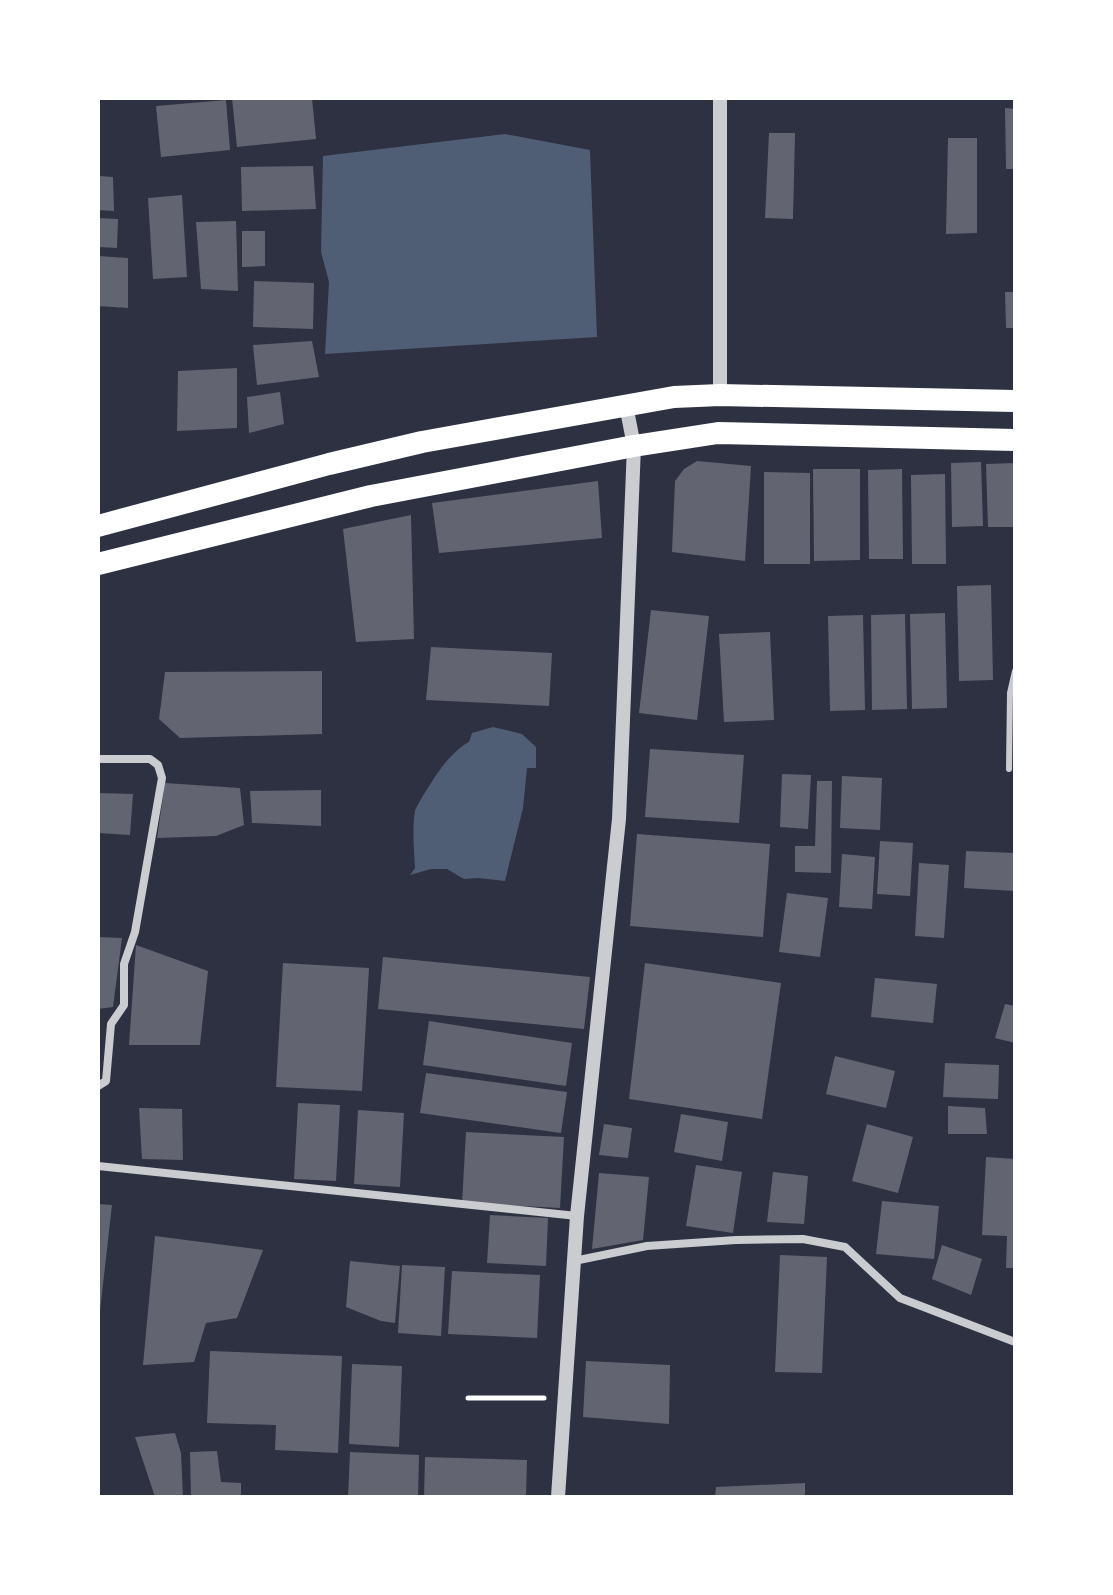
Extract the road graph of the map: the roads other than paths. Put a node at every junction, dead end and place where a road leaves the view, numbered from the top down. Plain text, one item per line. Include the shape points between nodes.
1 (720, 98) edge
2 (720, 395) junction
3 (1015, 401) edge
4 (626, 405) junction
5 (1015, 440) edge
6 (634, 446) junction
7 (98, 526) edge
8 (98, 564) edge
9 (1015, 671) edge
10 (98, 759) edge
11 (1009, 769) dead end
12 (98, 1086) edge
13 (98, 1166) edge
14 (577, 1216) junction
15 (574, 1261) junction
16 (1015, 1342) edge
17 (558, 1497) edge

1 - 2 street
2 - 3 highway
2 - 4 highway
4 - 6 street
4 - 7 highway via 422,442
5 - 6 highway via 718,433
6 - 8 highway via 371,496
6 - 14 street via 619,819
9 - 11 lane
10 - 12 street via 150,759 162,778 135,932 124,964 124,1005 111,1024 106,1081
13 - 14 street
14 - 15 street
15 - 16 street via 647,1246 803,1239 845,1247 900,1298
15 - 17 street

